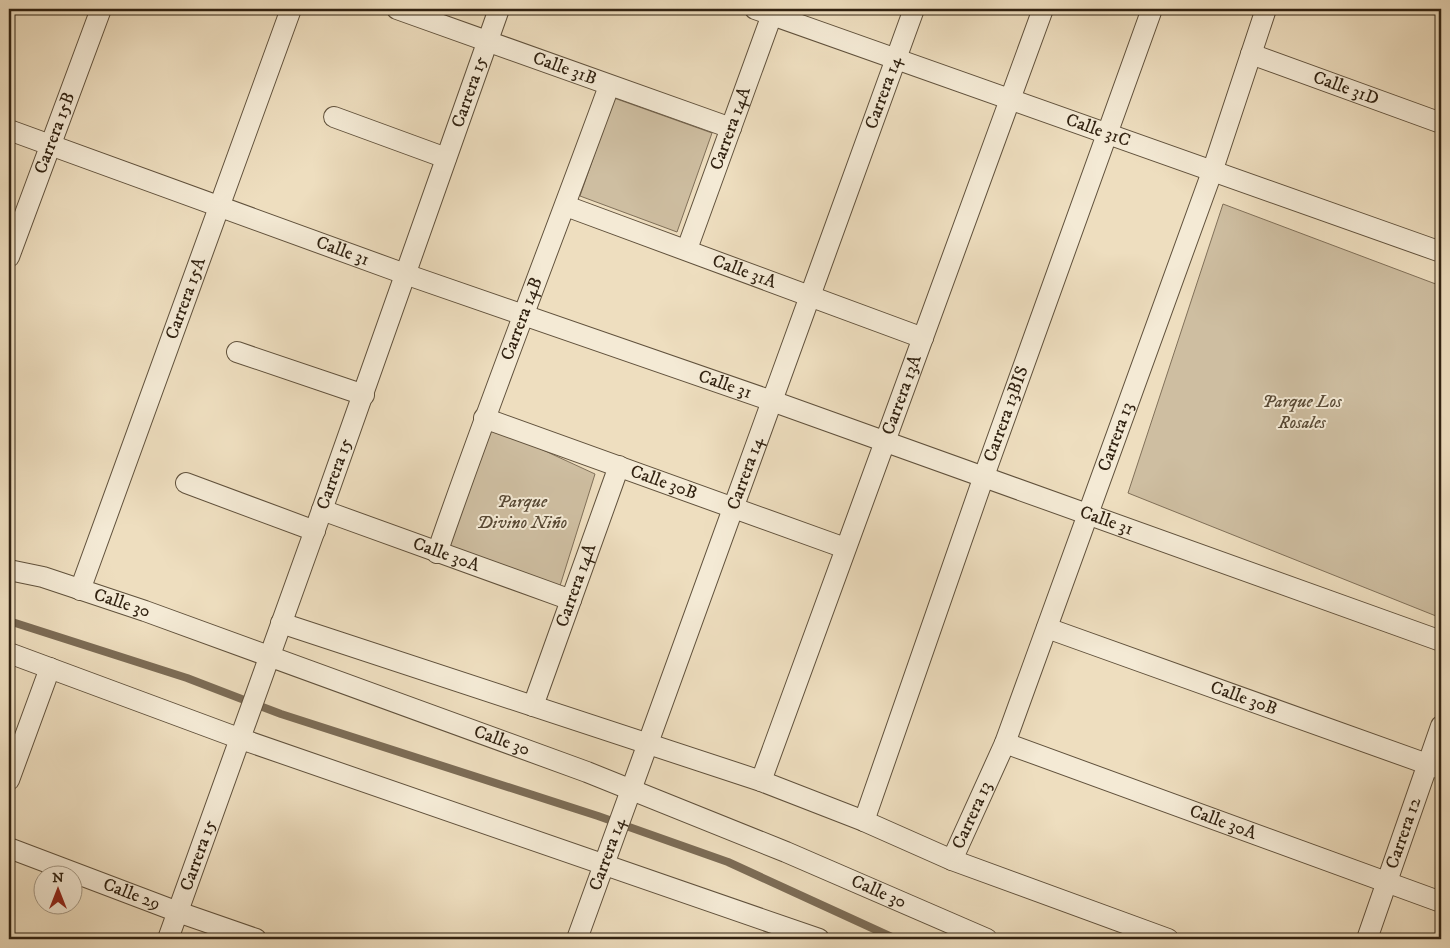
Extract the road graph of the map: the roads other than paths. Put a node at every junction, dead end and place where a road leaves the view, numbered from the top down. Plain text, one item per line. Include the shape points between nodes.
1 (102, 9) edge
2 (291, 9) edge
3 (397, 9) edge
4 (499, 9) edge
5 (914, 9) edge
6 (1043, 9) edge
7 (1152, 9) edge
8 (1266, 9) edge
9 (767, 11) edge
10 (487, 42) junction
11 (1251, 54) junction
12 (896, 60) junction
13 (609, 86) junction
14 (1010, 100) junction
15 (334, 117) dead end
16 (1441, 123) edge
17 (731, 128) junction
18 (9, 130) edge
19 (1106, 135) junction
20 (51, 145) junction
21 (446, 158) junction
22 (1212, 172) junction
23 (220, 206) junction
24 (566, 206) junction
25 (687, 249) junction
26 (1441, 252) edge
27 (9, 257) edge
28 (405, 274) junction
29 (811, 295) junction
30 (524, 315) junction
31 (922, 338) junction
32 (237, 352) dead end
33 (364, 395) junction
34 (772, 401) junction
35 (484, 418) junction
36 (885, 441) junction
37 (619, 466) junction
38 (984, 476) junction
39 (186, 483) dead end
40 (733, 507) junction
41 (322, 510) junction
42 (1088, 513) junction
43 (315, 531) junction
44 (845, 548) junction
45 (437, 553) junction
46 (9, 570) edge
47 (80, 590) junction
48 (571, 600) junction
49 (281, 623) junction
50 (1047, 628) junction
51 (1441, 642) edge
52 (9, 653) edge
53 (268, 657) junction
54 (50, 668) junction
55 (533, 706) junction
56 (1441, 726) edge
57 (244, 731) junction
58 (648, 742) junction
59 (1005, 743) junction
60 (1435, 766) edge
61 (9, 780) edge
62 (761, 781) junction
63 (628, 797) junction
64 (864, 821) junction
65 (9, 848) edge
66 (952, 860) junction
67 (603, 866) junction
68 (1387, 883) junction
69 (1441, 902) edge
70 (178, 912) junction
71 (813, 938) edge
72 (168, 939) edge
73 (256, 939) edge
74 (577, 939) edge
75 (986, 939) edge
76 (1168, 939) edge
77 (1367, 939) edge

1 - 20 street, Carrera 15B
2 - 23 street, Carrera 15A
3 - 10 street, Calle 31B
4 - 10 street, Carrera 15
5 - 12 street, Carrera 14
6 - 14 street, Carrera 13A
7 - 19 street, Carrera 13BIS
8 - 11 street, Carrera 13
9 - 12 street, Calle 31C
9 - 17 street, Carrera 14A
10 - 13 street, Calle 31B
10 - 21 street, Carrera 15
11 - 16 street, Calle 31D
11 - 22 street, Carrera 13
12 - 14 street, Calle 31C
12 - 29 street, Carrera 14
13 - 17 street, Calle 31B
13 - 24 street, Carrera 14B
14 - 19 street, Calle 31C
14 - 31 street, Carrera 13A
15 - 21 street
17 - 25 street, Carrera 14A
18 - 20 street, Calle 31
19 - 22 street, Calle 31C
19 - 38 street, Carrera 13BIS
20 - 23 street, Calle 31
20 - 27 street, Carrera 15B
21 - 28 street, Carrera 15
22 - 26 street, Calle 31C
22 - 42 street, Carrera 13
23 - 28 street, Calle 31
23 - 47 street, Carrera 15A
24 - 25 street, Calle 31A
24 - 30 street, Carrera 14B
25 - 29 street, Calle 31A
28 - 30 street, Calle 31
28 - 33 street, Carrera 15
29 - 31 street, Calle 31A
29 - 34 street, Carrera 14
30 - 34 street, Calle 31
30 - 35 street, Carrera 14B
31 - 36 street, Carrera 13A
32 - 33 street
33 - 41 street, Carrera 15
34 - 36 street, Calle 31
34 - 40 street, Carrera 14
35 - 37 street, Calle 30B
35 - 45 street, Carrera 14B
36 - 38 street, Calle 31
36 - 44 street, Carrera 13A
37 - 40 street, Calle 30B
37 - 48 street, Carrera 14A
38 - 42 street, Calle 31
38 - 64 street, Carrera 13BIS
39 - 43 street
40 - 44 street, Calle 30B
40 - 58 street, Carrera 14
41 - 43 street, Carrera 15
41 - 45 street, Calle 30A
42 - 50 street, Carrera 13
42 - 51 street, Calle 31
43 - 49 street, Carrera 15
44 - 62 street, Carrera 13A
45 - 48 street, Calle 30A
46 - 47 street, Calle 30
47 - 53 street, Calle 30
48 - 55 street, Carrera 14A
49 - 53 street, Carrera 15
49 - 55 street
50 - 59 street, Carrera 13
50 - 60 street, Calle 30B
52 - 54 street
53 - 57 street, Carrera 15
53 - 63 street, Calle 30
54 - 57 street
54 - 61 street
55 - 58 street
56 - 60 street, Carrera 12
57 - 67 street
57 - 70 street, Carrera 15
58 - 62 street
58 - 63 street, Carrera 14
59 - 66 street, Carrera 13
59 - 68 street, Calle 30A
60 - 68 street, Carrera 12
62 - 64 street
63 - 67 street, Carrera 14
63 - 75 street, Calle 30 via 786,852
64 - 66 street
65 - 70 street, Calle 29
66 - 76 street
67 - 71 street
67 - 74 street, Carrera 14
68 - 69 street, Calle 30A
68 - 77 street, Carrera 12
70 - 72 street, Carrera 15
70 - 73 street, Calle 29

